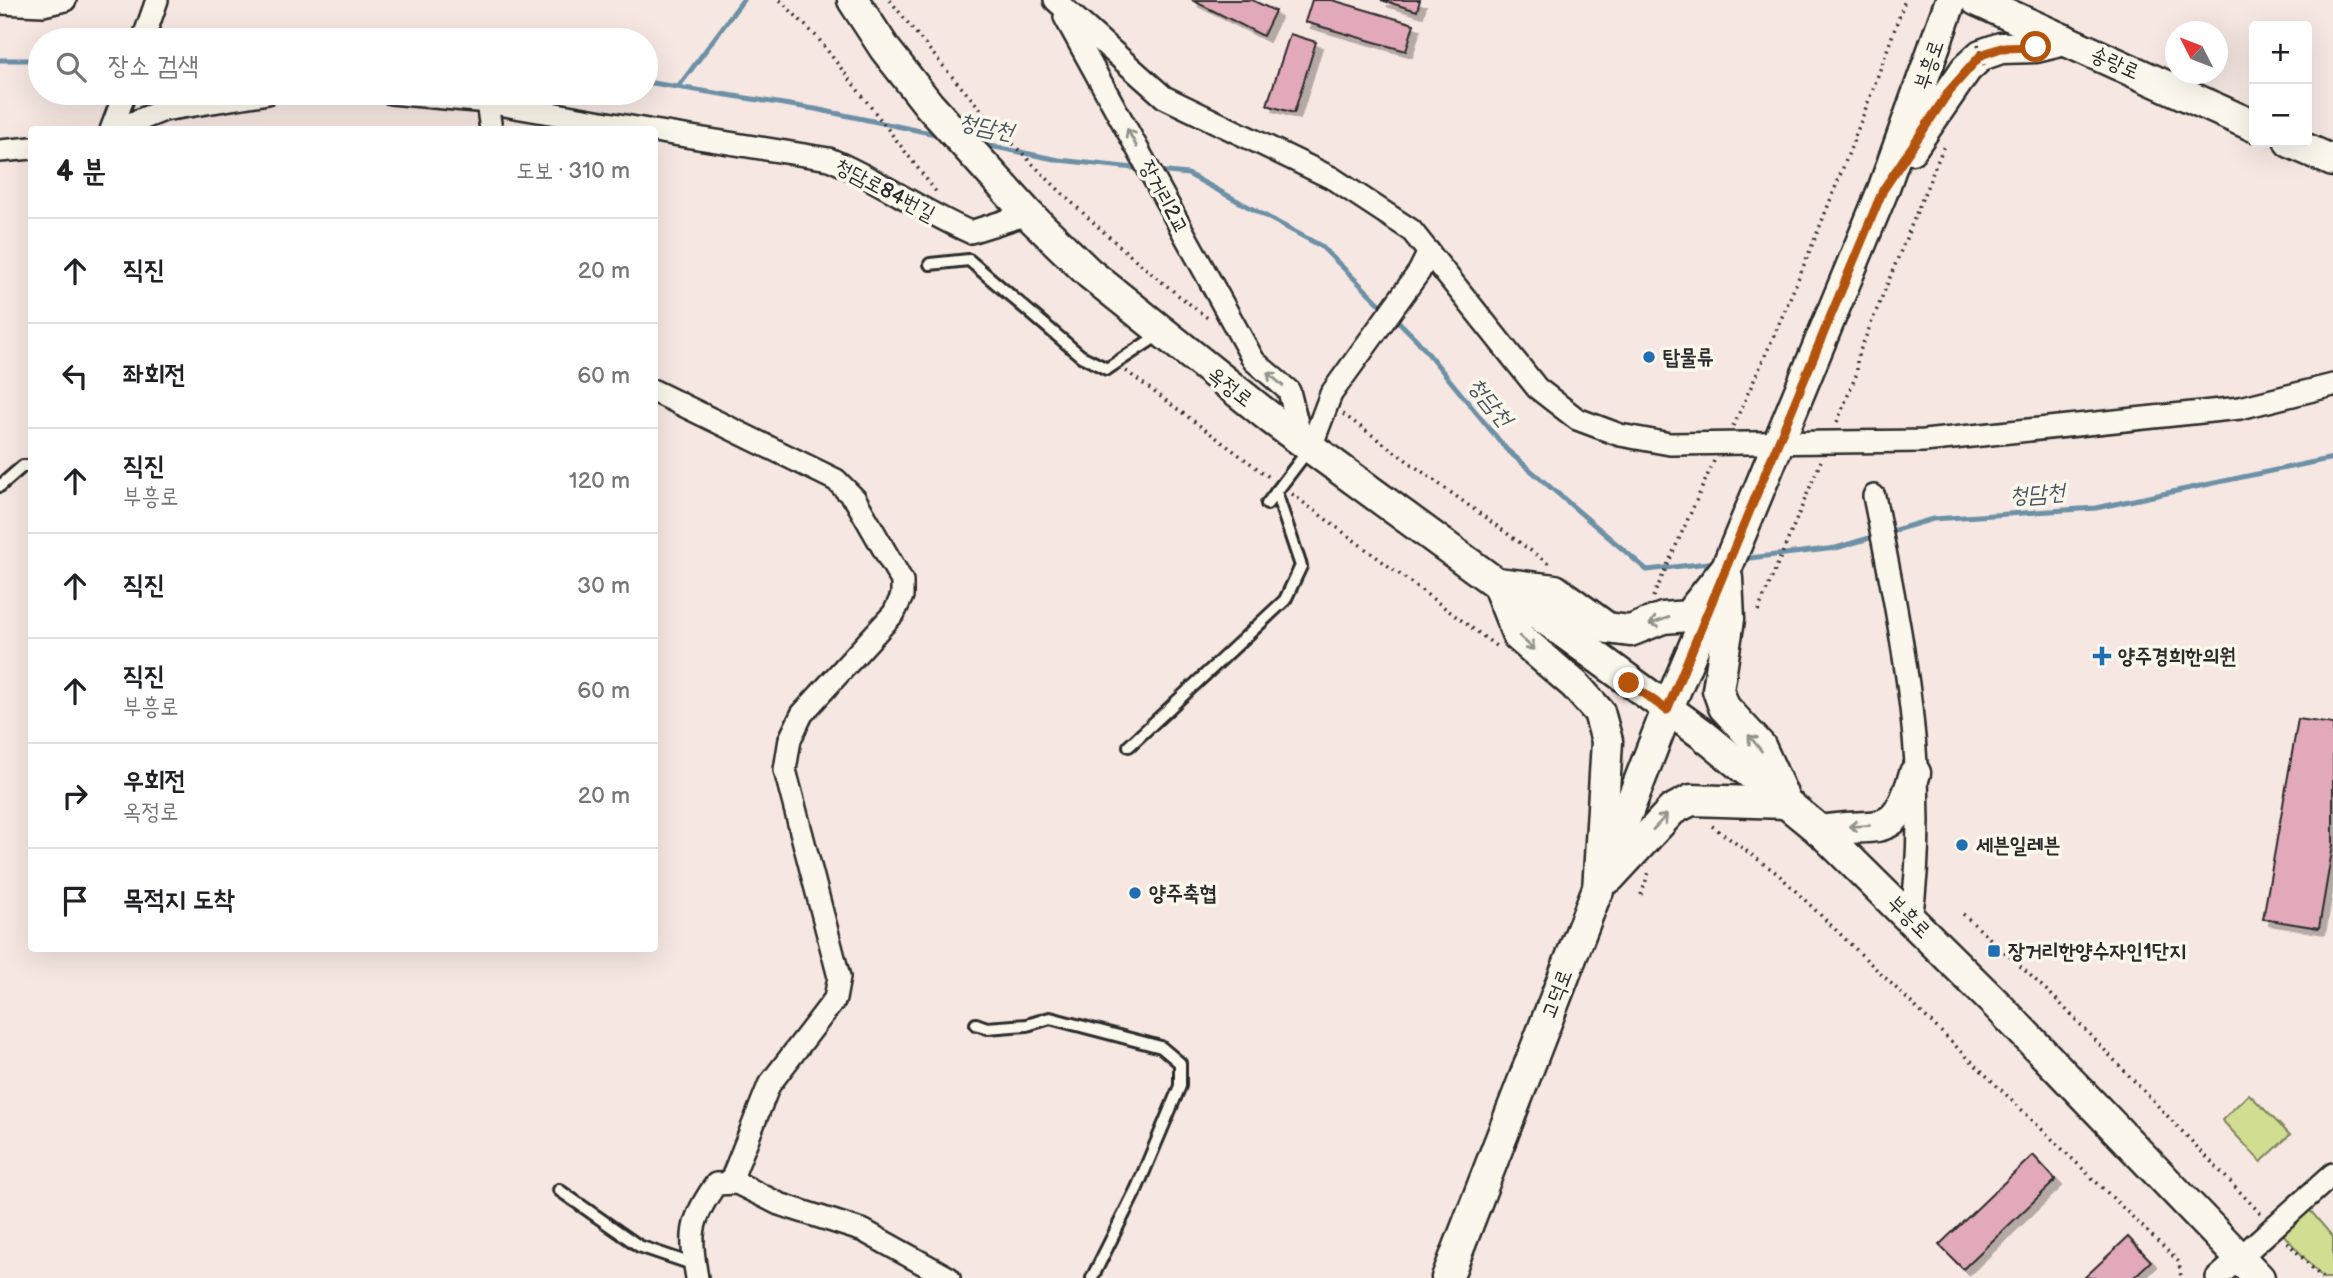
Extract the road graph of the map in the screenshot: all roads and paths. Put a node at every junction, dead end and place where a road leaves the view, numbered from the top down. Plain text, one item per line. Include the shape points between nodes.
1 (65, 0) edge
2 (157, 0) edge
3 (780, 0) edge
4 (853, 0) edge
5 (890, 0) edge
6 (1055, 0) edge
7 (1905, 0) edge
8 (1951, 0) edge
9 (1976, 0) edge
10 (2024, 0) edge
11 (0, 3) edge
12 (147, 28) edge
13 (2065, 40) junction
14 (1978, 44) dead end
15 (1984, 73) dead end
16 (2140, 74) junction
17 (195, 105) edge
18 (487, 105) edge
19 (504, 105) edge
20 (118, 115) edge
21 (2249, 124) edge
22 (490, 126) edge
23 (625, 126) edge
24 (658, 132) edge
25 (1947, 137) dead end
26 (2301, 147) edge
27 (28, 148) edge
28 (0, 151) edge
29 (2333, 161) edge
30 (932, 187) dead end
31 (1057, 188) dead end
32 (1883, 190) junction
33 (1021, 205) junction
34 (1429, 252) junction
35 (930, 264) dead end
36 (1162, 333) junction
37 (1116, 364) junction
38 (2333, 385) edge
39 (658, 393) edge
40 (1777, 442) junction
41 (1829, 442) junction
42 (1306, 443) junction
43 (1724, 443) junction
44 (28, 466) edge
45 (0, 486) edge
46 (1279, 489) junction
47 (1874, 496) dead end
48 (1267, 504) dead end
49 (1727, 567) junction
50 (1497, 583) junction
51 (1651, 603) dead end
52 (1758, 611) dead end
53 (1505, 653) dead end
54 (1667, 710) junction
55 (1129, 746) dead end
56 (1915, 773) junction
57 (1786, 803) junction
58 (1705, 820) dead end
59 (1820, 831) junction
60 (1598, 891) junction
61 (1963, 914) dead end
62 (1911, 919) junction
63 (976, 1024) dead end
64 (2333, 1174) edge
65 (730, 1183) junction
66 (559, 1190) dead end
67 (2273, 1227) junction
68 (2249, 1268) edge
69 (694, 1271) edge
70 (950, 1278) edge
71 (1092, 1278) edge
72 (1447, 1278) edge
73 (2181, 1278) edge
74 (2217, 1278) edge
75 (2322, 1278) edge

1 - 11 street via 43,5
2 - 12 street
3 - 30 path via 817,37
4 - 33 main road, 옥정로 via 929,105
5 - 31 path via 942,68
6 - 34 street via 1164,97 1332,178 1411,230
42 -> 6 street, 장거리2교 via 1289,391 1254,361
7 - 43 path via 1857,135 1770,348
8 - 32 main road, 부흥로
9 - 13 main road, 송랑로
10 - 16 main road
13 - 16 main road, 송랑로
13 - 32 main road via 1981,55 1950,90
14 - 15 path, bridge
16 - 21 main road, 송랑로
17 - 20 street
18 - 22 street
19 - 23 street
24 - 33 street, 청담로84번길 via 829,159 970,232
25 - 41 path via 1857,358 1857,373
26 - 29 main road
27 - 28 street
32 - 40 main road, 부흥로
33 - 36 main road, 옥정로 via 1089,273
34 - 42 street via 1331,394
34 - 43 street via 1537,388 1577,419 1620,435 1670,444
35 - 37 lane via 969,260 1081,356 1107,369
36 - 37 lane
36 - 42 main road, 옥정로
37 - 46 path
38 - 41 street via 2240,408 2138,421 1924,441
39 - 65 street via 836,480 855,499 902,581 902,596 894,613 802,714 790,739 785,770 839,977 835,999 769,1085
40 - 41 street
40 - 43 street
40 - 49 main road, 부흥로
41 - 52 path
42 - 46 lane
42 - 50 main road, 옥정로
43 - 51 path
44 - 45 lane
46 - 48 lane
46 - 53 path
46 - 55 lane via 1301,566 1285,600
47 - 56 street via 1909,690
49 -> 50 main road via 1688,616 1663,618 1630,631 1607,628 1555,590
49 - 54 main road
57 -> 49 main road via 1760,746 1724,707 1718,690 1729,619
50 - 54 main road, 옥정로
50 -> 60 main road via 1518,636 1575,685 1599,712 1605,728 1608,741
54 - 57 main road, 부흥로
54 - 60 main road, 고덕로
56 -> 59 main road via 1905,806 1885,825
56 - 62 street via 1918,872
57 - 59 main road, 부흥로
60 -> 57 main road via 1672,810 1690,800
58 - 73 path via 1778,874 1865,956 2179,1262
59 - 62 main road, 부흥로
60 - 72 main road, 고덕로
61 - 67 path via 2055,998
62 - 68 main road, 부흥로
63 - 71 lane via 987,1028 1027,1025 1050,1018 1161,1047 1180,1063 1180,1086
64 - 67 street
65 - 69 street via 716,1184 693,1227
65 - 70 street via 864,1231
66 - 69 lane via 639,1246
67 - 68 street
67 - 75 path
68 - 74 street

